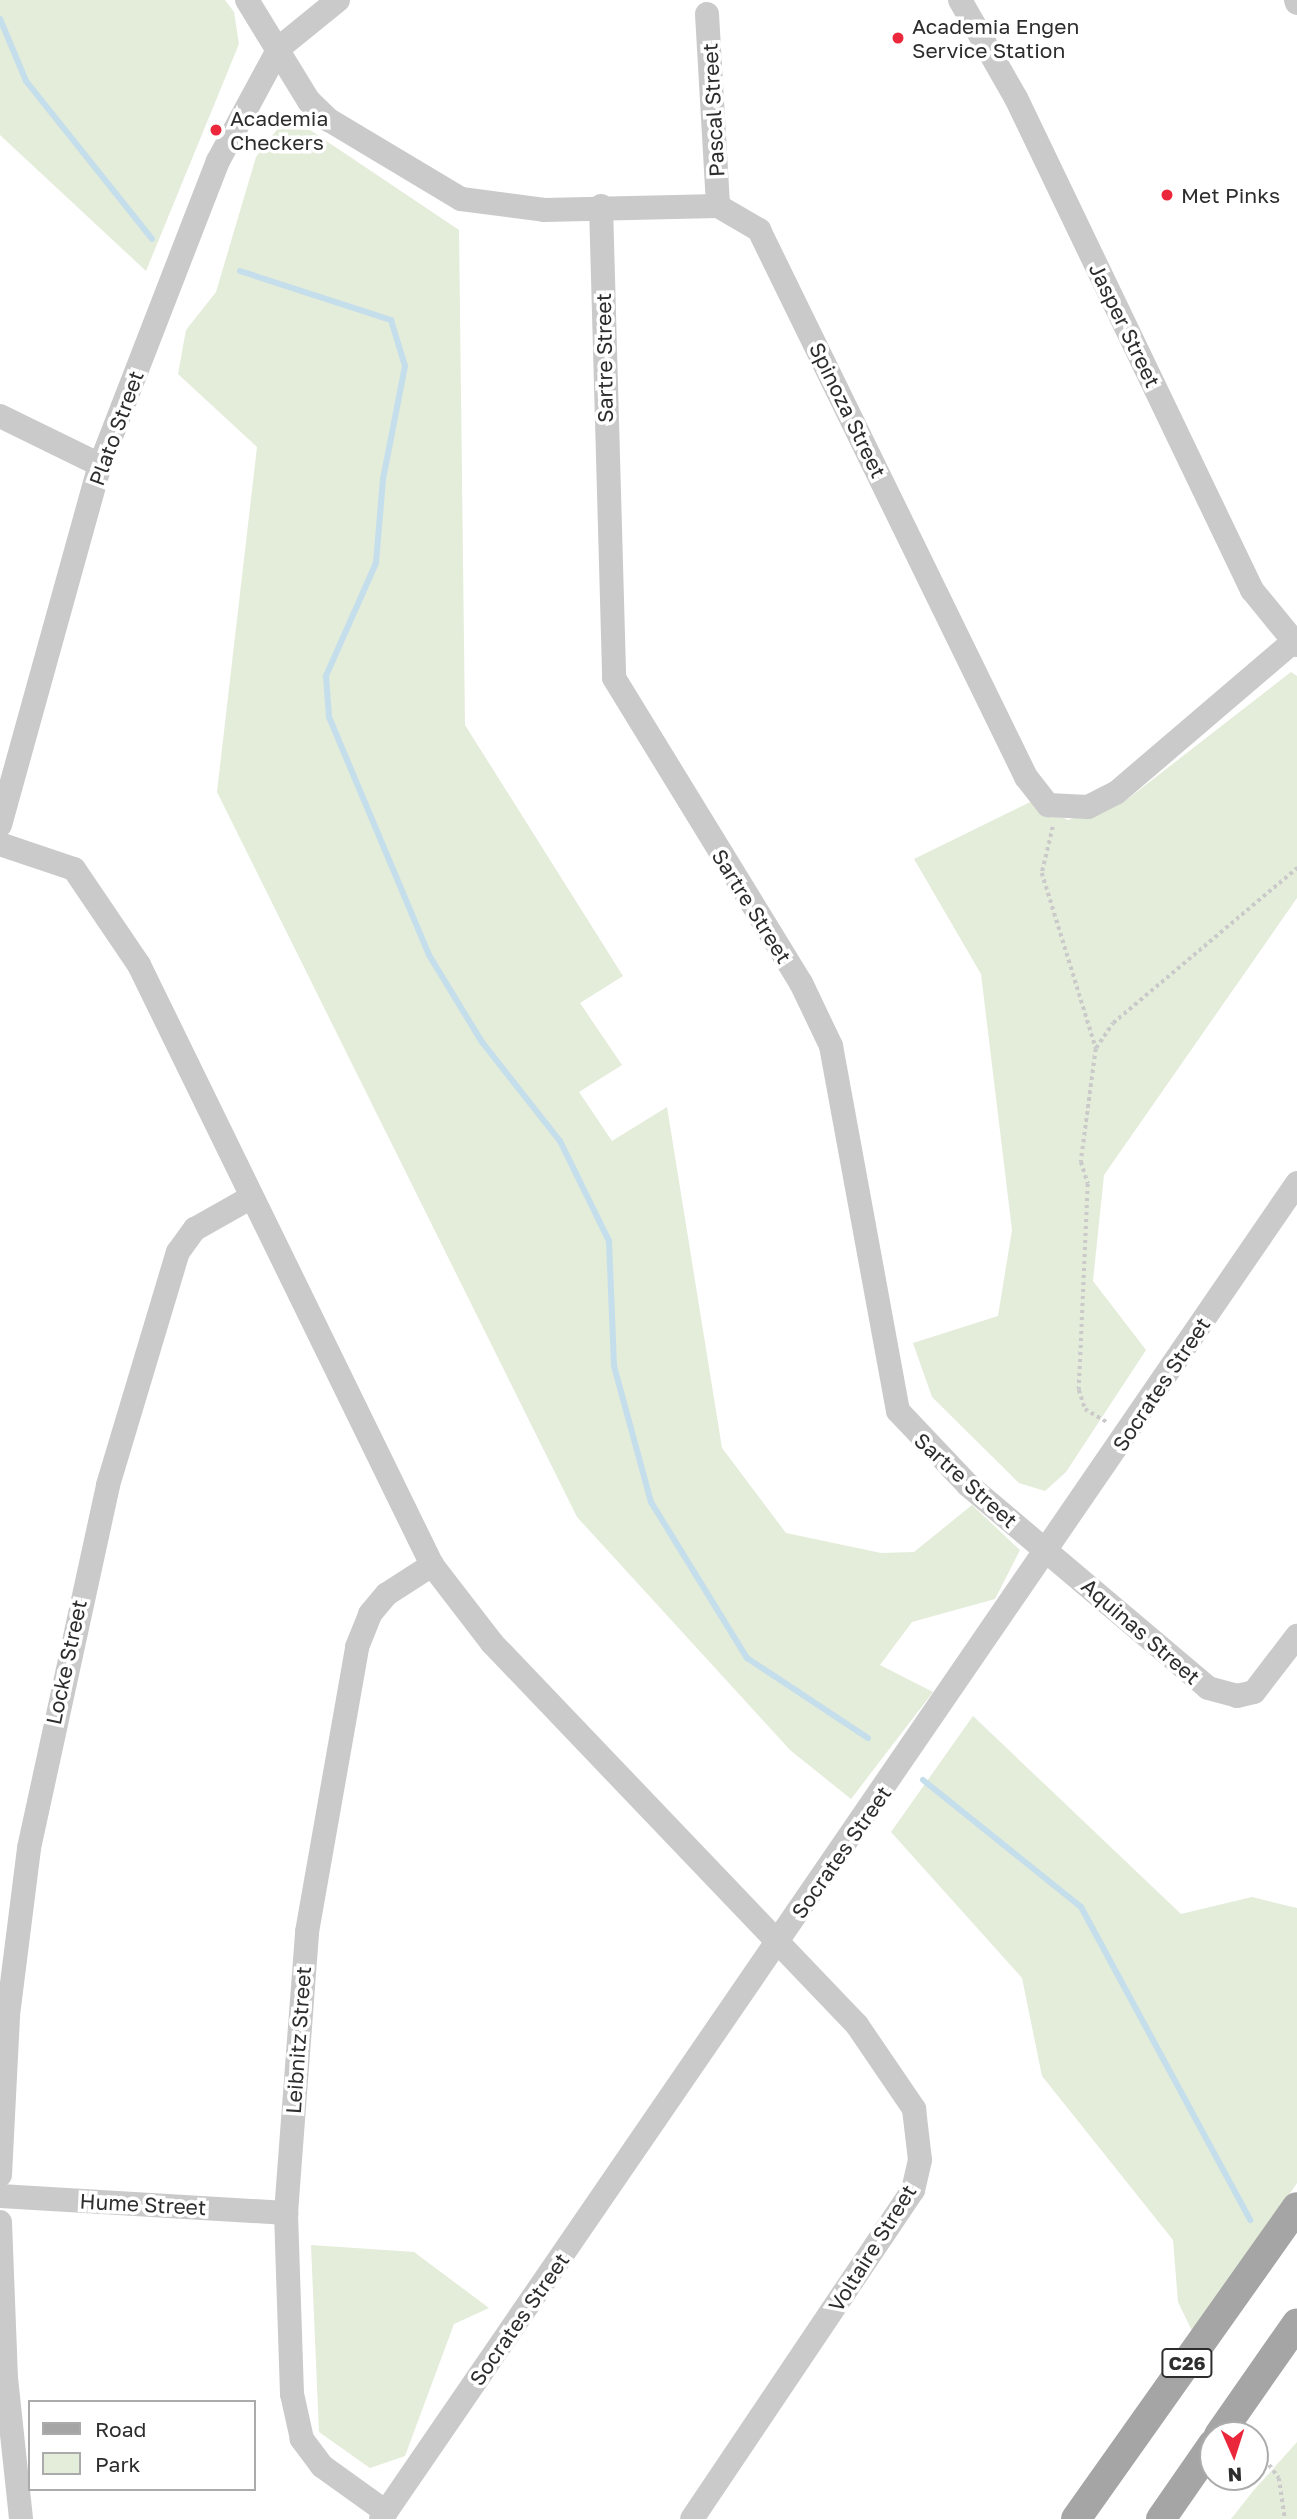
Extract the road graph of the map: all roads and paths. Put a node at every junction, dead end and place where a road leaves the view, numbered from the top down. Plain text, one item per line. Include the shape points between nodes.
1 (247, 0) edge
2 (338, 0) edge
3 (960, 0) edge
4 (707, 14) dead end
5 (279, 48) junction
6 (601, 206) junction
7 (718, 206) junction
8 (0, 416) edge
9 (100, 465) junction
10 (1295, 643) edge
11 (1058, 808) junction
12 (0, 825) edge
13 (0, 844) edge
14 (1297, 868) edge
15 (1096, 1049) junction
16 (1297, 1183) edge
17 (250, 1198) junction
18 (1128, 1434) junction
19 (1048, 1552) junction
20 (432, 1565) junction
21 (1297, 1636) edge
22 (777, 1946) junction
23 (0, 2175) edge
24 (0, 2196) edge
25 (1297, 2207) edge
26 (286, 2213) junction
27 (0, 2222) edge
28 (1297, 2323) edge
29 (1229, 2421) edge
30 (1199, 2464) edge
31 (1269, 2465) edge
32 (383, 2515) edge
33 (21, 2519) edge
34 (692, 2519) edge
35 (1076, 2519) edge
36 (1161, 2519) edge
37 (1285, 2519) edge

1 - 5 street, Spinoza Street
2 - 5 street
3 - 10 street, Jasper Street via 1016,98 1252,590
4 - 7 street, Pascal Street
5 - 6 street, Spinoza Street via 309,101 329,120 461,199 503,208
5 - 9 street, Plato Street via 218,161
6 - 7 street, Spinoza Street
6 - 19 street, Sartre Street via 614,678 801,983 831,1046 898,1411 948,1466
7 - 11 street, Spinoza Street via 741,214 777,257 1026,777 1048,806
8 - 9 street
9 - 12 street, Plato Street
10 - 11 street via 1116,793 1088,807
11 - 15 path via 1042,873
13 - 17 street, Voltaire Street via 56,859 92,886 139,965
14 - 15 path via 1113,1023
15 - 18 path via 1081,1162 1088,1184 1079,1390 1084,1409
16 - 18 street, Socrates Street
17 - 20 street, Voltaire Street
17 - 23 street, Locke Street via 195,1229 178,1251 104,1498 21,1896
18 - 19 street, Socrates Street
19 - 21 street, Aquinas Street via 1221,1693 1254,1692
19 - 22 street, Socrates Street
20 - 22 street, Voltaire Street via 492,1643
20 - 26 street, Leibnitz Street via 387,1594 370,1614 357,1647 307,1931
22 - 32 street, Socrates Street
22 - 34 street, Voltaire Street via 857,2025 904,2088 915,2109 920,2160 913,2190 896,2217
24 - 26 street, Hume Street
25 - 35 main road, C26
26 - 32 street, Leibnitz Street via 292,2394 302,2439 322,2466
27 - 33 street via 6,2378
28 - 29 main road
30 - 36 main road
31 - 37 path via 1279,2479

